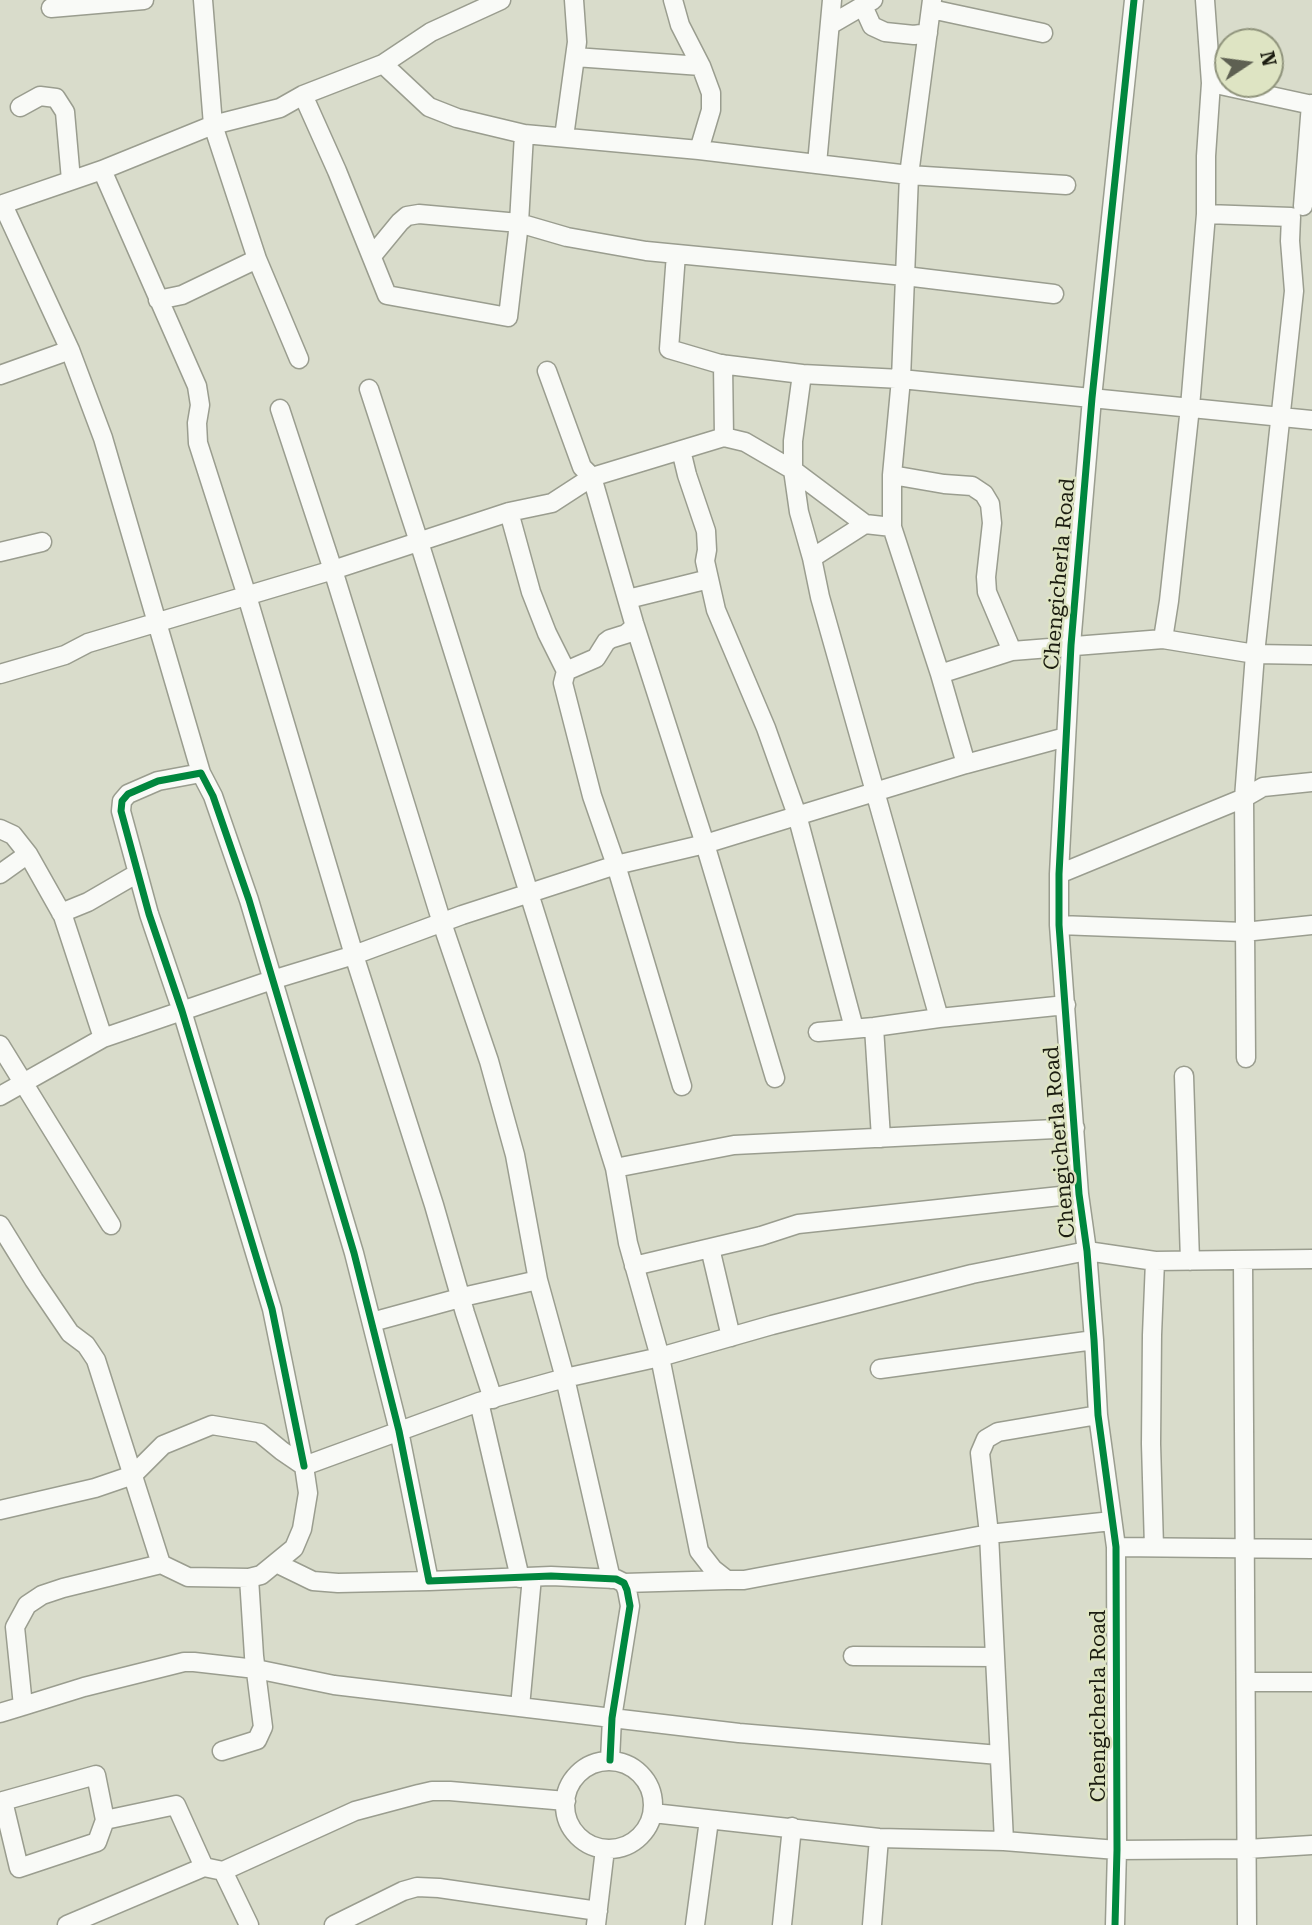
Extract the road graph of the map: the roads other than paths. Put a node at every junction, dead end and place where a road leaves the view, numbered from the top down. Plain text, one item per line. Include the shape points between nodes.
1 (144, 0) edge
2 (203, 0) edge
3 (501, 0) edge
4 (574, 0) edge
5 (673, 0) edge
6 (832, 0) edge
7 (1134, 0) edge
8 (1205, 0) edge
9 (868, 3) edge
10 (932, 5) edge
11 (51, 8) dead end
12 (830, 25) junction
13 (928, 33) junction
14 (1043, 33) dead end
15 (575, 57) junction
16 (383, 64) junction
17 (701, 66) junction
18 (1211, 83) junction
19 (303, 95) junction
20 (1311, 104) edge
21 (20, 107) dead end
22 (213, 125) junction
23 (524, 134) junction
24 (564, 137) junction
25 (699, 150) junction
26 (817, 164) junction
27 (103, 170) junction
28 (909, 176) junction
29 (71, 180) junction
30 (1066, 185) dead end
31 (1, 205) edge
32 (1302, 208) edge
33 (1206, 214) junction
34 (519, 223) junction
35 (676, 254) junction
36 (372, 256) junction
37 (257, 259) junction
38 (905, 276) junction
39 (1054, 294) dead end
40 (158, 300) junction
41 (70, 351) junction
42 (299, 359) dead end
43 (723, 364) junction
44 (547, 371) dead end
45 (802, 374) junction
46 (0, 375) edge
47 (901, 379) junction
48 (369, 389) dead end
49 (1092, 398) junction
50 (1190, 407) junction
51 (280, 410) dead end
52 (1280, 416) junction
53 (1312, 420) edge
54 (724, 437) junction
55 (681, 450) junction
56 (793, 470) junction
57 (891, 475) junction
58 (592, 477) junction
59 (509, 512) junction
60 (865, 524) junction
61 (892, 527) junction
62 (42, 542) dead end
63 (419, 542) junction
64 (0, 552) edge
65 (812, 558) junction
66 (333, 570) junction
67 (709, 579) junction
68 (247, 596) junction
69 (628, 599) junction
70 (157, 623) junction
71 (634, 623) junction
72 (1163, 639) junction
73 (1071, 645) junction
74 (1012, 650) junction
75 (1255, 654) junction
76 (1312, 655) edge
77 (566, 671) junction
78 (0, 674) edge
79 (940, 674) junction
80 (1066, 737) junction
81 (966, 764) junction
82 (201, 773) junction
83 (1312, 782) edge
84 (876, 790) junction
85 (1244, 798) junction
86 (797, 815) junction
87 (0, 829) edge
88 (705, 844) junction
89 (28, 854) junction
90 (616, 866) junction
91 (0, 873) edge
92 (138, 873) junction
93 (1059, 874) junction
94 (529, 893) junction
95 (61, 913) junction
96 (442, 922) junction
97 (1059, 925) junction
98 (1312, 925) edge
99 (1244, 932) junction
100 (354, 955) junction
101 (272, 980) junction
102 (1066, 1005) junction
103 (182, 1011) junction
104 (939, 1018) junction
105 (874, 1027) junction
106 (854, 1028) junction
107 (818, 1032) dead end
108 (103, 1038) junction
109 (0, 1045) edge
110 (1246, 1058) dead end
111 (1184, 1076) dead end
112 (775, 1078) dead end
113 (23, 1082) junction
114 (682, 1086) dead end
115 (0, 1096) edge
116 (1075, 1128) junction
117 (881, 1138) junction
118 (615, 1168) junction
119 (1079, 1194) junction
120 (0, 1225) edge
121 (111, 1225) dead end
122 (710, 1248) junction
123 (1087, 1251) junction
124 (1312, 1259) edge
125 (1243, 1260) junction
126 (1155, 1261) junction
127 (1190, 1261) junction
128 (635, 1266) junction
129 (538, 1280) junction
130 (460, 1298) junction
131 (372, 1322) junction
132 (731, 1337) junction
133 (1094, 1340) junction
134 (660, 1357) junction
135 (880, 1369) dead end
136 (565, 1378) junction
137 (486, 1401) junction
138 (1098, 1415) junction
139 (399, 1431) junction
140 (304, 1466) junction
141 (133, 1475) junction
142 (0, 1510) edge
143 (1112, 1521) junction
144 (989, 1534) junction
145 (1116, 1547) junction
146 (1154, 1547) junction
147 (1246, 1549) junction
148 (1312, 1549) edge
149 (276, 1563) junction
150 (161, 1564) junction
151 (526, 1577) junction
152 (249, 1578) junction
153 (727, 1580) junction
154 (429, 1581) junction
155 (617, 1581) junction
156 (853, 1656) dead end
157 (994, 1657) junction
158 (256, 1669) junction
159 (1247, 1682) junction
160 (1312, 1682) edge
161 (23, 1706) junction
162 (520, 1707) junction
163 (0, 1713) edge
164 (612, 1718) junction
165 (222, 1751) dead end
166 (999, 1755) junction
167 (610, 1760) junction
168 (566, 1801) junction
169 (653, 1813) junction
170 (106, 1820) junction
171 (709, 1820) junction
172 (792, 1828) junction
173 (879, 1838) junction
174 (1004, 1842) junction
175 (1312, 1845) edge
176 (605, 1849) junction
177 (1247, 1849) junction
178 (1117, 1850) junction
179 (204, 1867) junction
180 (223, 1871) junction
181 (597, 1918) edge
182 (67, 1925) edge
183 (248, 1925) edge
184 (334, 1925) edge
185 (695, 1925) edge
186 (782, 1925) edge
187 (872, 1925) edge
188 (1115, 1925) edge
189 (1247, 1925) edge

1 - 11 street
2 - 22 street
3 - 16 street via 431,32
4 - 15 street
5 - 17 street
6 - 12 street
7 - 49 street, Chengicherla Road
8 - 18 street
9 - 12 street
9 - 13 street via 872,26 885,32
10 - 13 street
10 - 14 street
12 - 26 street
13 - 28 street
15 - 17 street
15 - 24 street
16 - 19 street
16 - 23 street via 429,107
17 - 25 street via 711,93 711,110
18 - 20 street
18 - 33 street
19 - 22 street via 280,108
19 - 36 street
20 - 32 street
21 - 29 street via 40,96 57,98 65,112
22 - 27 street
22 - 37 street
23 - 24 street
23 - 34 street
24 - 25 street
25 - 26 street
26 - 28 street
27 - 29 street
27 - 40 street
28 - 30 street
28 - 38 street
29 - 31 street
31 - 41 street
32 - 33 street
32 - 52 street via 1290,241 1294,291
33 - 50 street
34 - 35 street via 579,239
34 - 36 street via 407,216
34 - 36 street via 508,317 387,295
35 - 38 street
35 - 43 street via 668,349
37 - 40 street via 182,295
37 - 42 street
38 - 39 street
38 - 47 street
40 - 68 street via 197,386 198,443
41 - 46 street
41 - 70 street via 103,438
43 - 45 street
43 - 54 street
44 - 58 street via 582,467
45 - 47 street
45 - 56 street
47 - 49 street
47 - 57 street
48 - 63 street
49 - 50 street
49 - 73 street, Chengicherla Road
50 - 52 street
50 - 72 street
51 - 66 street
52 - 53 street
52 - 75 street
54 - 55 street
54 - 56 street via 745,442
55 - 58 street
55 - 67 street via 706,531
56 - 60 street
56 - 65 street
57 - 61 street
57 - 74 street via 972,486 985,494 992,523 987,592
58 - 59 street via 552,503
58 - 69 street
59 - 63 street
59 - 77 street via 531,592
60 - 61 street
60 - 65 street
61 - 79 street
62 - 64 street
63 - 66 street
63 - 94 street
65 - 84 street
66 - 68 street
66 - 96 street
67 - 69 street
67 - 86 street via 716,610
68 - 70 street
68 - 100 street
69 - 71 street
70 - 78 street
70 - 82 street
71 - 77 street via 626,634 606,642 596,658
71 - 88 street
72 - 73 street
72 - 75 street
73 - 74 street
73 - 80 street, Chengicherla Road
74 - 79 street
75 - 76 street
75 - 85 street
77 - 90 street via 563,683 577,742
79 - 81 street
80 - 81 street
80 - 93 street, Chengicherla Road
81 - 84 street
82 - 92 street via 158,781 122,801
82 - 101 street via 249,900
83 - 85 street via 1264,787
84 - 86 street
84 - 104 street
85 - 93 street
85 - 99 street
86 - 88 street
86 - 106 street
87 - 89 street via 13,835
88 - 90 street
88 - 112 street
89 - 91 street
89 - 95 street
90 - 94 street
90 - 114 street
92 - 95 street
92 - 103 street
93 - 97 street, Chengicherla Road
94 - 96 street
94 - 118 street
95 - 108 street
96 - 100 street
96 - 129 street via 511,1142
97 - 99 street
97 - 102 street, Chengicherla Road
98 - 99 street
99 - 110 street
100 - 101 street
100 - 130 street
101 - 103 street
101 - 131 street
102 - 104 street
102 - 116 street, Chengicherla Road
103 - 108 street
103 - 140 street via 272,1309
104 - 105 street
105 - 106 street
105 - 117 street
106 - 107 street
108 - 113 street
109 - 113 street
111 - 127 street
113 - 115 street
113 - 121 street
116 - 117 street
116 - 119 street, Chengicherla Road
117 - 118 street via 734,1145
118 - 128 street
119 - 122 street via 798,1224
119 - 123 street, Chengicherla Road
120 - 141 street via 70,1334 86,1345 96,1360
122 - 128 street
122 - 132 street
123 - 126 street
123 - 132 street via 972,1274
123 - 133 street, Chengicherla Road
124 - 125 street
125 - 127 street
125 - 147 street
126 - 127 street
126 - 146 street
128 - 134 street
129 - 130 street
129 - 136 street
130 - 131 street
130 - 137 street
131 - 139 street
132 - 134 street
133 - 135 street
133 - 138 street, Chengicherla Road
134 - 136 street
134 - 153 street via 699,1551
136 - 137 street
136 - 155 street
137 - 139 street
137 - 151 street
138 - 143 street, Chengicherla Road
138 - 144 street via 998,1432 986,1439 980,1452
139 - 140 street
139 - 154 street
140 - 141 street via 260,1433 212,1425 163,1445
140 - 149 street via 308,1493 302,1529 294,1548
141 - 142 street
141 - 150 street
143 - 144 street
143 - 145 street, Chengicherla Road
144 - 153 street
144 - 157 street
145 - 146 street
145 - 178 street, Chengicherla Road
146 - 147 street
147 - 148 street
147 - 159 street
149 - 152 street
149 - 154 street via 313,1581
150 - 152 street via 188,1577
150 - 161 street via 63,1588 27,1605 15,1627
151 - 154 street
151 - 155 street
151 - 162 street
152 - 158 street
153 - 155 street
155 - 164 street via 627,1590 630,1606
156 - 157 street
157 - 166 street
158 - 161 street via 184,1662
158 - 162 street via 334,1685
158 - 165 street via 262,1727 257,1740
159 - 160 street
159 - 177 street
161 - 163 street
162 - 164 street
164 - 166 street
164 - 167 street
166 - 174 street
167 - 168 street via 577,1774
167 - 169 street via 623,1762 644,1777 654,1801
168 - 176 street via 574,1832 583,1841
168 - 180 street via 432,1791 355,1811
169 - 171 street
169 - 176 street via 649,1826 631,1844
170 - 170 street via 96,1775 3,1801 19,1868 97,1842
170 - 179 street via 176,1805
171 - 172 street
171 - 185 street
172 - 173 street
172 - 186 street
173 - 174 street
173 - 187 street
174 - 178 street
175 - 177 street
176 - 181 street
177 - 178 street
177 - 189 street
178 - 188 street, Chengicherla Road
179 - 180 street
179 - 182 street
180 - 183 street
181 - 184 street via 417,1886

